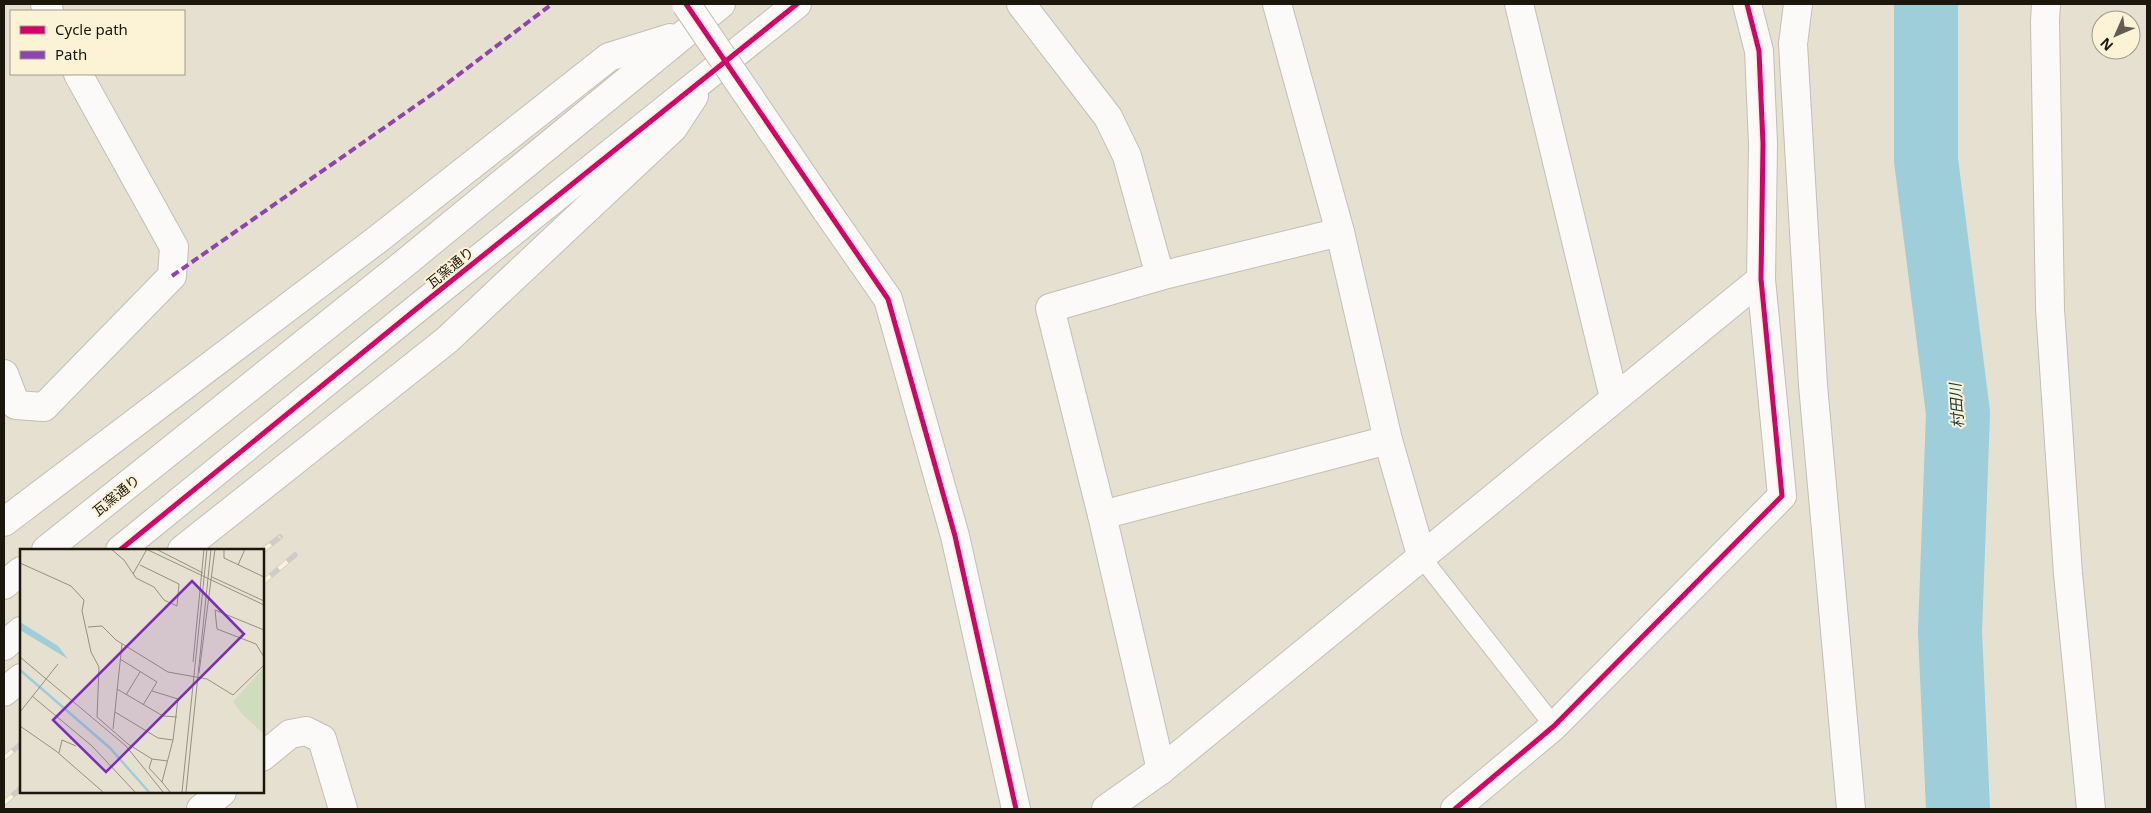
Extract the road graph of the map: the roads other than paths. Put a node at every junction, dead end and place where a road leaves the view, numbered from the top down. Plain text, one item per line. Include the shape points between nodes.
1 (686, 4) edge
2 (721, 4) edge
3 (797, 4) edge
4 (1021, 4) edge
5 (1277, 4) edge
6 (1519, 4) edge
7 (1747, 4) edge
8 (1798, 4) edge
9 (2046, 4) edge
10 (684, 34) junction
11 (79, 75) edge
12 (707, 76) junction
13 (1340, 232) junction
14 (1160, 276) junction
15 (1762, 278) junction
16 (4, 374) edge
17 (1614, 398) junction
18 (1388, 440) junction
19 (1102, 514) junction
20 (4, 522) edge
21 (47, 549) edge
22 (121, 549) edge
23 (183, 549) edge
24 (1422, 558) junction
25 (20, 572) edge
26 (4, 585) edge
27 (20, 632) edge
28 (4, 646) edge
29 (20, 679) edge
30 (4, 692) edge
31 (1554, 726) junction
32 (264, 755) edge
33 (1161, 770) junction
34 (221, 793) edge
35 (201, 809) edge
36 (343, 809) edge
37 (1016, 809) edge
38 (1106, 809) edge
39 (1455, 809) edge
40 (1851, 809) edge
41 (2091, 809) edge

1 - 37 street, bridge via 888,299 955,536
2 - 10 street, 瓦窯通り
3 - 12 street, 瓦窯通り
4 - 14 street via 1108,117 1127,156
5 - 13 street
6 - 17 street
7 - 15 street via 1759,51 1763,144
8 - 40 street via 1793,44 1813,385
9 - 41 street via 2050,309 2068,574
10 - 20 street via 609,57 378,239
10 - 21 street, 瓦窯通り
11 - 16 street via 174,247 172,276 44,406 16,406
12 - 22 street, 瓦窯通り
12 - 23 street via 673,128 447,340
13 - 14 street
13 - 18 street
14 - 19 street via 1050,308
15 - 17 street
15 - 31 street via 1782,496
17 - 24 street
18 - 19 street
18 - 24 street
19 - 33 street
24 - 31 lane
24 - 33 street
25 - 26 street
27 - 28 street
29 - 30 street
31 - 39 street
32 - 36 street via 290,734 306,731 322,740
33 - 38 street
34 - 35 street

